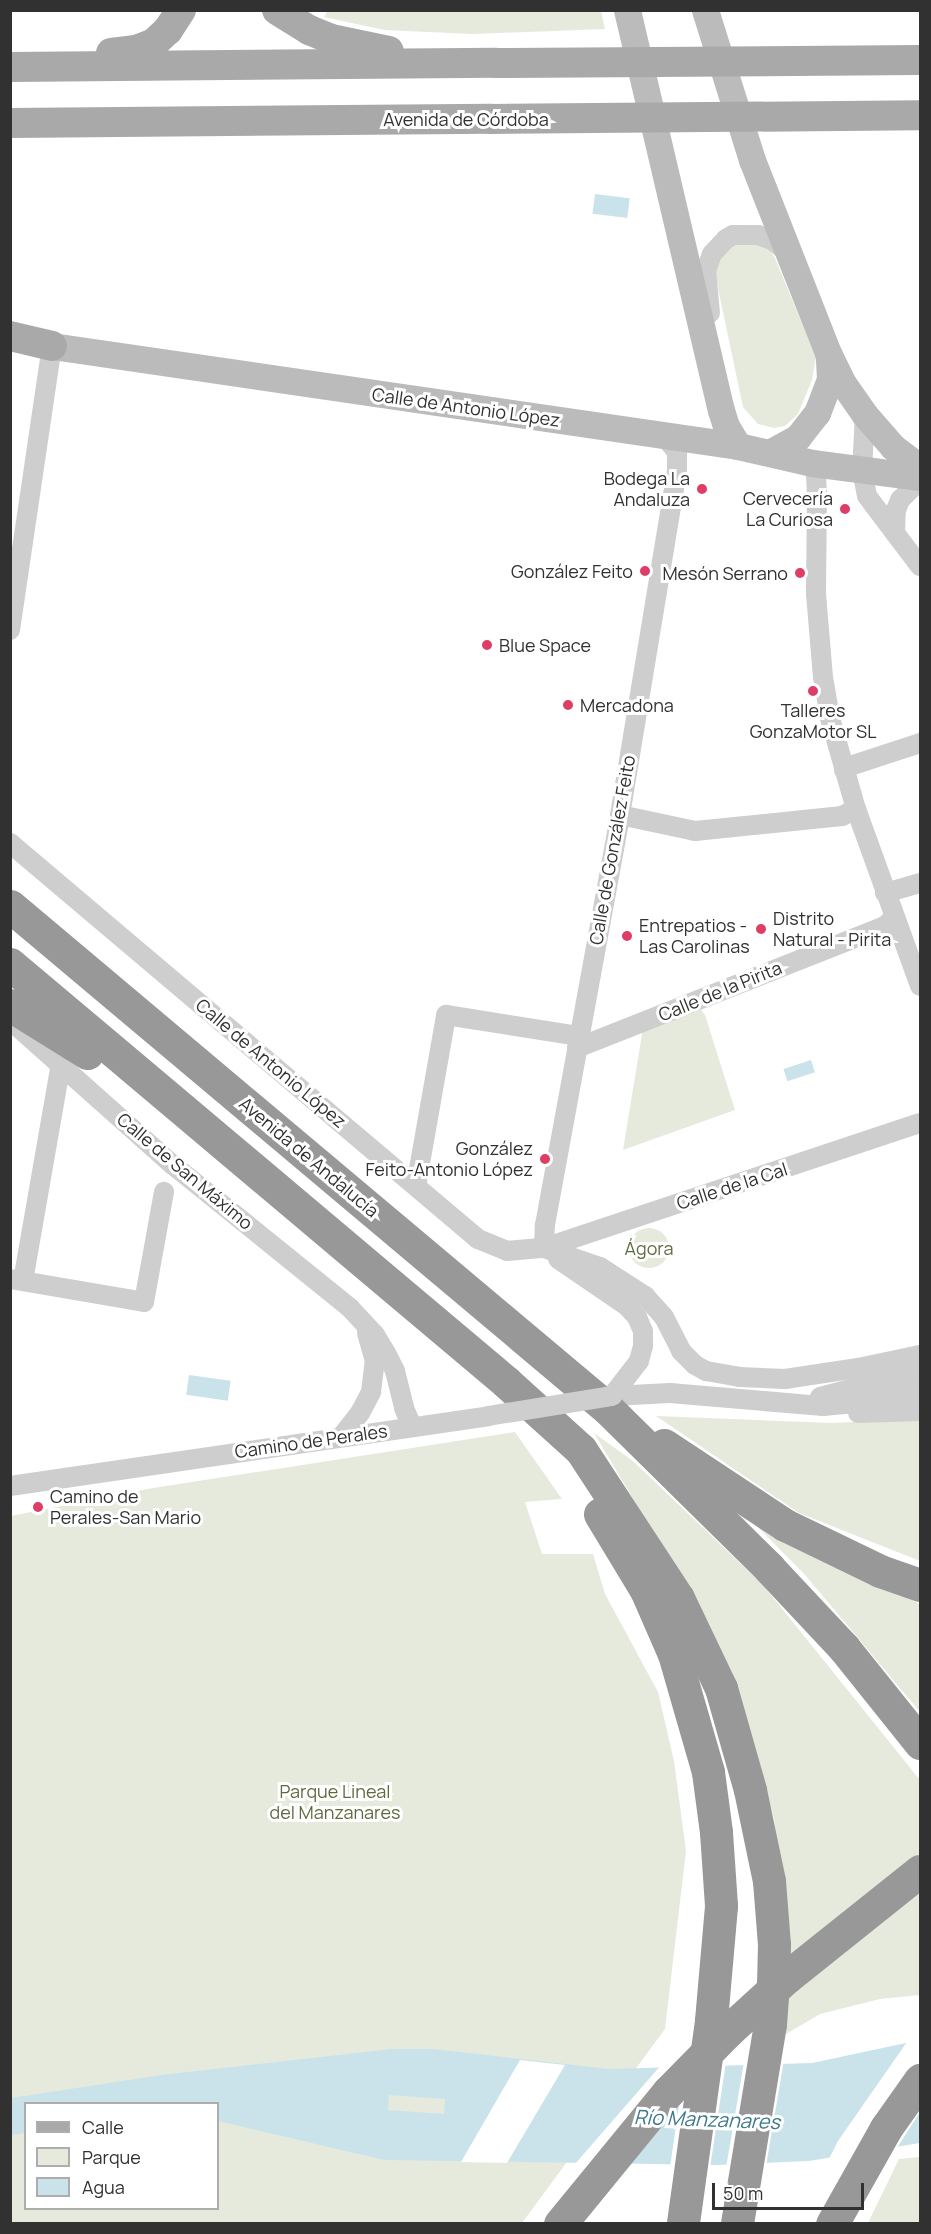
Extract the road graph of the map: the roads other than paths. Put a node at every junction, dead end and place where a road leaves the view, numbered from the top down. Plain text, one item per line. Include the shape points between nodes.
1 (181, 10) edge
2 (277, 10) edge
3 (627, 10) edge
4 (705, 10) edge
5 (10, 57) edge
6 (921, 60) edge
7 (493, 63) junction
8 (10, 67) edge
9 (921, 115) edge
10 (10, 123) edge
11 (788, 254) junction
12 (10, 336) edge
13 (10, 342) edge
14 (52, 346) junction
15 (828, 353) junction
16 (713, 364) junction
17 (722, 410) junction
18 (865, 416) junction
19 (679, 442) junction
20 (738, 446) junction
21 (771, 452) junction
22 (812, 463) junction
23 (921, 467) edge
24 (862, 470) junction
25 (921, 478) edge
26 (895, 533) junction
27 (921, 566) edge
28 (10, 630) edge
29 (921, 743) edge
30 (844, 770) junction
31 (856, 809) junction
32 (620, 815) junction
33 (10, 843) edge
34 (921, 883) edge
35 (885, 893) junction
36 (10, 906) edge
37 (895, 917) junction
38 (10, 964) edge
39 (921, 986) edge
40 (10, 1005) edge
41 (10, 1020) edge
42 (578, 1042) junction
43 (61, 1064) junction
44 (196, 1123) junction
45 (921, 1123) edge
46 (416, 1186) junction
47 (164, 1192) dead end
48 (544, 1248) junction
49 (17, 1280) edge
50 (362, 1321) junction
51 (921, 1355) edge
52 (921, 1371) edge
53 (506, 1382) junction
54 (921, 1391) edge
55 (610, 1402) junction
56 (797, 1404) junction
57 (921, 1411) edge
58 (412, 1427) junction
59 (342, 1436) junction
60 (10, 1486) edge
61 (921, 1585) edge
62 (921, 1743) edge
63 (921, 1870) edge
64 (921, 2080) edge
65 (560, 2223) edge
66 (684, 2223) edge
67 (736, 2223) edge
68 (832, 2223) edge

1 - 5 main road via 162,37 136,50
2 - 7 main road via 309,30 364,47
3 - 16 street
4 - 11 street via 752,160
6 - 7 main road, bridge
7 - 8 main road
9 - 10 main road, Avenida de Córdoba, bridge
11 - 15 street
11 - 16 street via 772,240 747,234 733,235 712,254 706,271
12 - 14 main road
13 - 14 street, Calle de Antonio López
14 - 19 street, Calle de Antonio López
14 - 28 street
15 - 18 street
15 - 21 street via 830,379 817,413 798,437
16 - 17 street
17 - 19 street via 706,434
17 - 20 street
18 - 23 street via 893,447
18 - 24 street
19 - 20 street, Calle de Antonio López
19 - 32 street, Calle de González Feito
20 - 21 street, Calle de Antonio López
21 - 22 street, Calle de Antonio López
22 - 24 street, Calle de Antonio López
22 - 30 street via 817,485 816,594 823,677
24 - 25 street, Calle de Antonio López
24 - 26 street via 867,496
25 - 26 street via 900,500
26 - 27 street
29 - 30 street
30 - 31 street
31 - 32 street via 842,816 695,831
31 - 35 street
32 - 42 street, Calle de González Feito
33 - 46 street, Calle de Antonio López
34 - 35 street
35 - 37 street
36 - 55 highway, Avenida de Andalucía
37 - 39 street
37 - 42 street, Calle de la Pirita via 885,926
38 - 44 highway
40 - 44 highway via 68,1039 157,1107
41 - 43 street, Calle de San Máximo
42 - 46 street via 446,1015
42 - 48 street, Calle de González Feito
43 - 49 street
43 - 50 street, Calle de San Máximo via 173,1164
44 - 53 highway
45 - 48 street, Calle de la Cal
46 - 48 street, Calle de Antonio López via 478,1239 507,1251
47 - 49 street via 144,1302
48 - 51 street via 600,1267 645,1296 664,1317 681,1351 706,1371 785,1379
48 - 55 street via 637,1317 643,1331 639,1360
50 - 58 street, Calle de San Máximo via 375,1335 395,1371
50 - 59 street, Calle de San Máximo via 375,1361 371,1392
52 - 56 street, Camino de Perales
53 - 66 highway via 573,1468 646,1590 674,1654 708,1772 721,1906 711,2021
53 - 67 highway via 581,1450 678,1599 721,1688 750,1790 769,1881 774,1944 770,2024
54 - 56 street, Camino de Perales via 853,1404
55 - 56 street, Camino de Perales via 670,1393
55 - 58 street, Camino de Perales, bridge
55 - 61 highway via 785,1524 880,1571
55 - 62 highway via 844,1648
56 - 57 street, Camino de Perales via 831,1414
58 - 59 street, Camino de Perales
59 - 60 street, Camino de Perales
63 - 65 highway, bridge via 787,1977 728,2031 668,2092
64 - 68 highway via 886,2128

